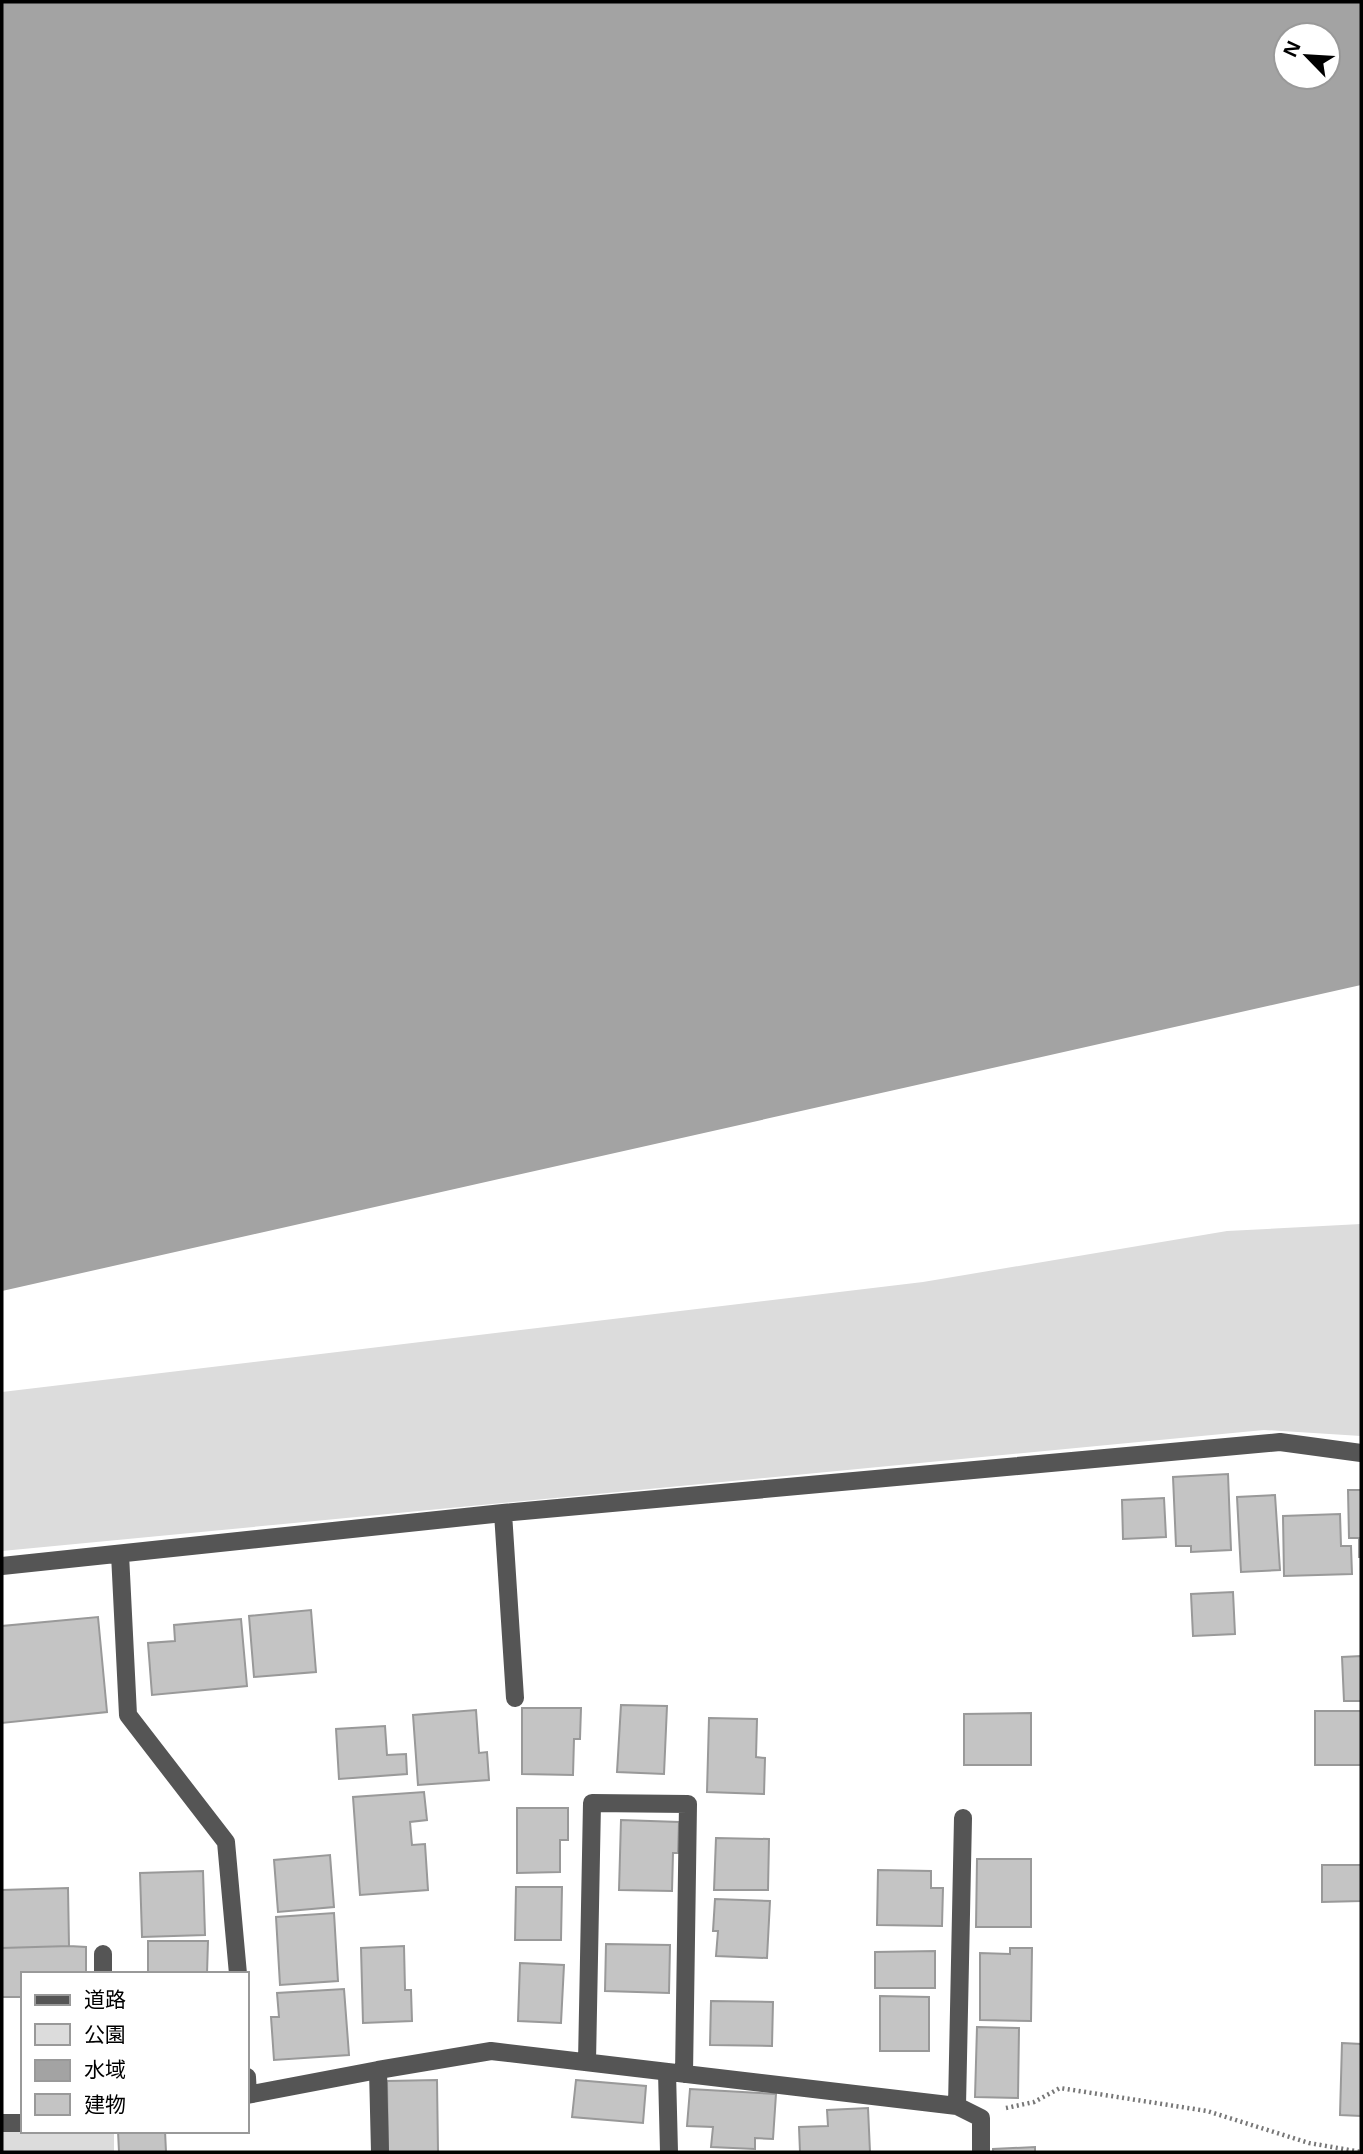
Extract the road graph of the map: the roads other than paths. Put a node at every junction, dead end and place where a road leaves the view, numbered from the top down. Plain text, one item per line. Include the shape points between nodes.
1 (1361, 1453) edge
2 (503, 1513) junction
3 (120, 1554) junction
4 (2, 1566) edge
5 (515, 1698) dead end
6 (963, 1818) dead end
7 (103, 1954) dead end
8 (103, 1972) edge
9 (237, 1972) edge
10 (587, 2062) junction
11 (378, 2070) junction
12 (676, 2073) junction
13 (248, 2089) edge
14 (957, 2106) junction
15 (2, 2123) edge
16 (21, 2123) edge
17 (380, 2152) edge
18 (669, 2152) edge
19 (981, 2152) edge

1 - 2 street via 1280,1443
2 - 3 street
2 - 5 street
3 - 4 street
3 - 9 street via 128,1715 226,1842
6 - 14 street
7 - 8 street
10 - 11 street via 491,2051
10 - 12 street
10 - 12 street via 592,1803 688,1804
11 - 13 street
11 - 17 street
12 - 14 street
12 - 18 street
14 - 19 street via 981,2118
15 - 16 street

